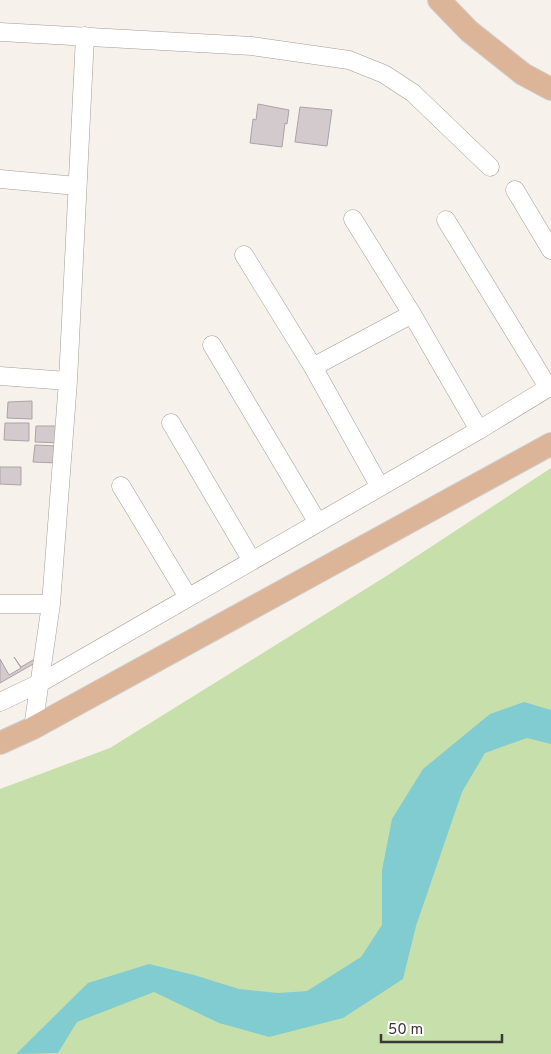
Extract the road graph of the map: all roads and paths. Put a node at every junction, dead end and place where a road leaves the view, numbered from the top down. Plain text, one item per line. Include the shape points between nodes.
1 (439, 0) edge
2 (0, 32) edge
3 (84, 36) junction
4 (551, 89) edge
5 (490, 167) dead end
6 (0, 179) edge
7 (77, 186) junction
8 (515, 190) dead end
9 (353, 219) dead end
10 (446, 220) dead end
11 (551, 250) edge
12 (244, 255) dead end
13 (412, 314) junction
14 (212, 346) dead end
15 (313, 367) junction
16 (0, 376) edge
17 (68, 381) junction
18 (550, 387) edge
19 (171, 423) dead end
20 (479, 430) junction
21 (551, 444) edge
22 (121, 486) dead end
23 (380, 487) junction
24 (318, 523) junction
25 (252, 560) junction
26 (188, 597) junction
27 (0, 604) edge
28 (51, 604) junction
29 (40, 683) junction
30 (0, 702) edge
31 (33, 728) junction
32 (0, 742) edge

1 - 4 main road via 469,31 515,68
2 - 3 street
3 - 5 street via 252,46 349,60 384,74 413,93
3 - 7 street
6 - 7 street
7 - 17 street
8 - 11 street
9 - 13 street
10 - 18 street
12 - 15 street
13 - 15 street
13 - 20 street
14 - 24 street
15 - 23 street
16 - 17 street
17 - 28 street
18 - 20 street
19 - 25 street
20 - 23 street
21 - 31 main road
22 - 26 street
23 - 24 street
24 - 25 street
25 - 26 street
26 - 29 street
27 - 28 street
28 - 29 street
29 - 30 street
29 - 31 street
31 - 32 main road

